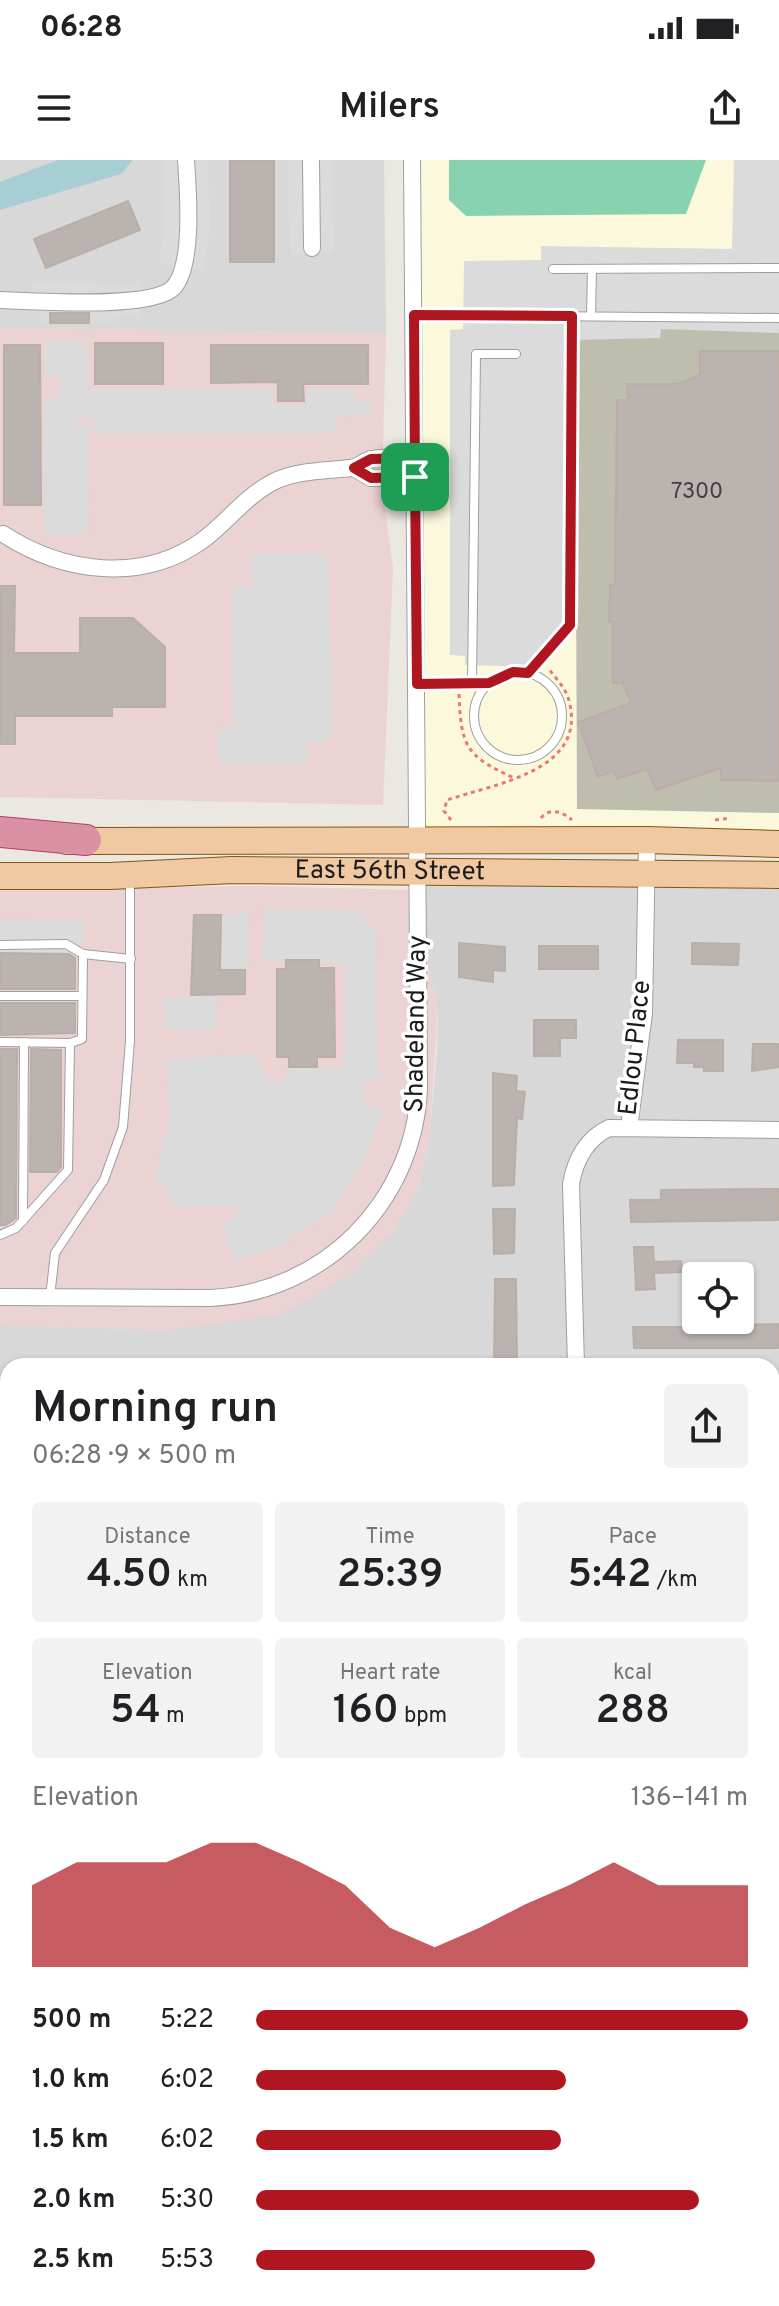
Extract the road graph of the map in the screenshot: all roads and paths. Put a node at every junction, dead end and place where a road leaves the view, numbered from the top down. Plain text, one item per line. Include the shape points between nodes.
1 (186, 160) edge
2 (311, 160) edge
3 (412, 160) edge
4 (312, 248) dead end
5 (779, 268) edge
6 (553, 269) dead end
7 (592, 269) junction
8 (0, 300) edge
9 (414, 315) junction
10 (572, 316) junction
11 (591, 316) junction
12 (779, 318) edge
13 (516, 354) dead end
14 (415, 458) junction
15 (354, 468) junction
16 (415, 477) junction
17 (3, 534) dead end
18 (551, 660) dead end
19 (528, 673) junction
20 (472, 683) junction
21 (489, 683) junction
22 (417, 684) junction
23 (459, 707) dead end
24 (514, 778) junction
25 (731, 818) dead end
26 (538, 820) dead end
27 (714, 820) dead end
28 (454, 821) dead end
29 (581, 821) dead end
30 (0, 832) edge
31 (86, 840) junction
32 (647, 840) junction
33 (0, 843) edge
34 (779, 844) edge
35 (419, 856) junction
36 (130, 875) junction
37 (646, 875) junction
38 (779, 875) edge
39 (0, 876) edge
40 (0, 945) edge
41 (83, 954) junction
42 (131, 959) junction
43 (0, 996) edge
44 (82, 996) junction
45 (0, 1042) edge
46 (24, 1042) junction
47 (70, 1043) junction
48 (629, 1128) junction
49 (779, 1130) edge
50 (23, 1221) junction
51 (0, 1235) edge
52 (0, 1297) edge
53 (50, 1297) junction
54 (576, 1358) edge

1 - 8 street via 184,266 168,292 138,301
2 - 4 street
3 - 9 street, Shadeland Way
5 - 7 lane
6 - 7 lane
7 - 11 lane
9 - 10 lane
9 - 14 street, Shadeland Way
10 - 11 lane
10 - 19 lane via 570,625
11 - 12 lane
13 - 20 lane via 476,354
14 - 15 street via 371,459
14 - 16 street, Shadeland Way
15 - 16 street via 371,478
15 - 17 street via 275,481 202,540 145,566 102,569 77,564 36,554
16 - 22 street, Shadeland Way
18 - 24 path via 549,668 569,701 571,723 558,755
19 - 21 lane via 513,672
19 - 21 lane via 552,688 562,716 552,743 527,758 498,755 478,734 475,707
20 - 21 lane
20 - 22 lane
22 - 35 street, Shadeland Way
23 - 24 path via 462,735 474,757
24 - 28 path via 447,800 444,811
25 - 27 path
26 - 29 path via 549,812
30 - 31 highway
31 - 33 main road, East 56th Street
31 - 35 main road, East 56th Street
32 - 34 main road, East 56th Street
32 - 35 main road, East 56th Street
32 - 37 street, Edlou Place
35 - 36 main road, East 56th Street
35 - 37 main road, East 56th Street
35 - 53 street, Shadeland Way via 417,1113 395,1182 362,1229 317,1266 251,1293 210,1298
36 - 39 main road, East 56th Street
36 - 42 lane
37 - 38 main road, East 56th Street
37 - 48 street, Edlou Place via 644,1013
40 - 41 lane via 66,944
41 - 42 lane
41 - 44 lane
42 - 53 lane via 123,1127 104,1180 55,1253
43 - 44 lane
44 - 47 lane via 82,1039
45 - 46 lane
46 - 47 lane
46 - 50 lane
47 - 50 lane via 68,1170
48 - 49 street
48 - 54 street, Edlou Place via 603,1130 584,1149 573,1173
50 - 51 lane
52 - 53 street, Shadeland Way

